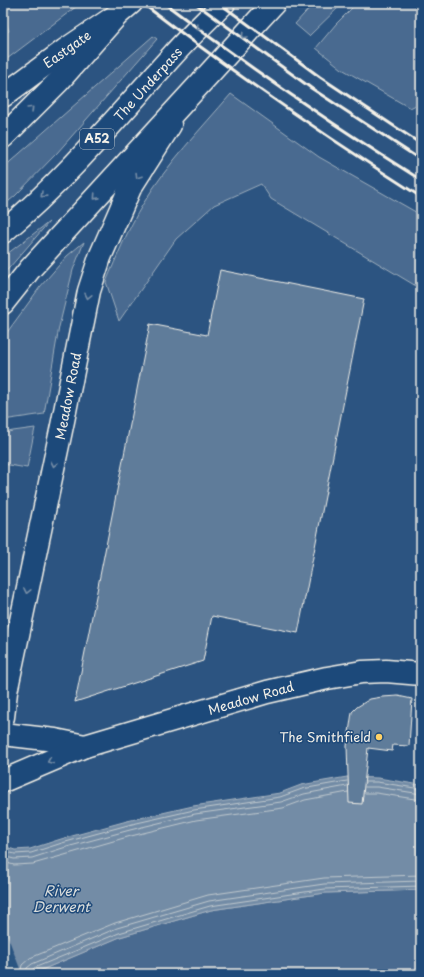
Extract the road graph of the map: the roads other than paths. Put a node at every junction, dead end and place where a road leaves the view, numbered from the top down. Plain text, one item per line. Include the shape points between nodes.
1 (224, 3) edge
2 (274, 3) edge
3 (124, 9) edge
4 (3, 96) edge
5 (188, 96) junction
6 (3, 137) edge
7 (3, 232) edge
8 (3, 303) edge
9 (421, 674) edge
10 (3, 717) edge
11 (3, 734) edge
12 (85, 746) junction
13 (3, 781) edge

1 -> 7 street, The Underpass / A52 via 174,54 62,178
2 -> 5 street
3 - 4 street, Eastgate
6 -> 3 street via 58,82
5 -> 8 street via 30,269
5 -> 10 street, Meadow Road via 130,188 100,257 89,291 6,692
9 - 12 street, Meadow Road via 362,672 327,678 267,692
11 - 12 street, Meadow Road
12 -> 13 street, Meadow Road

